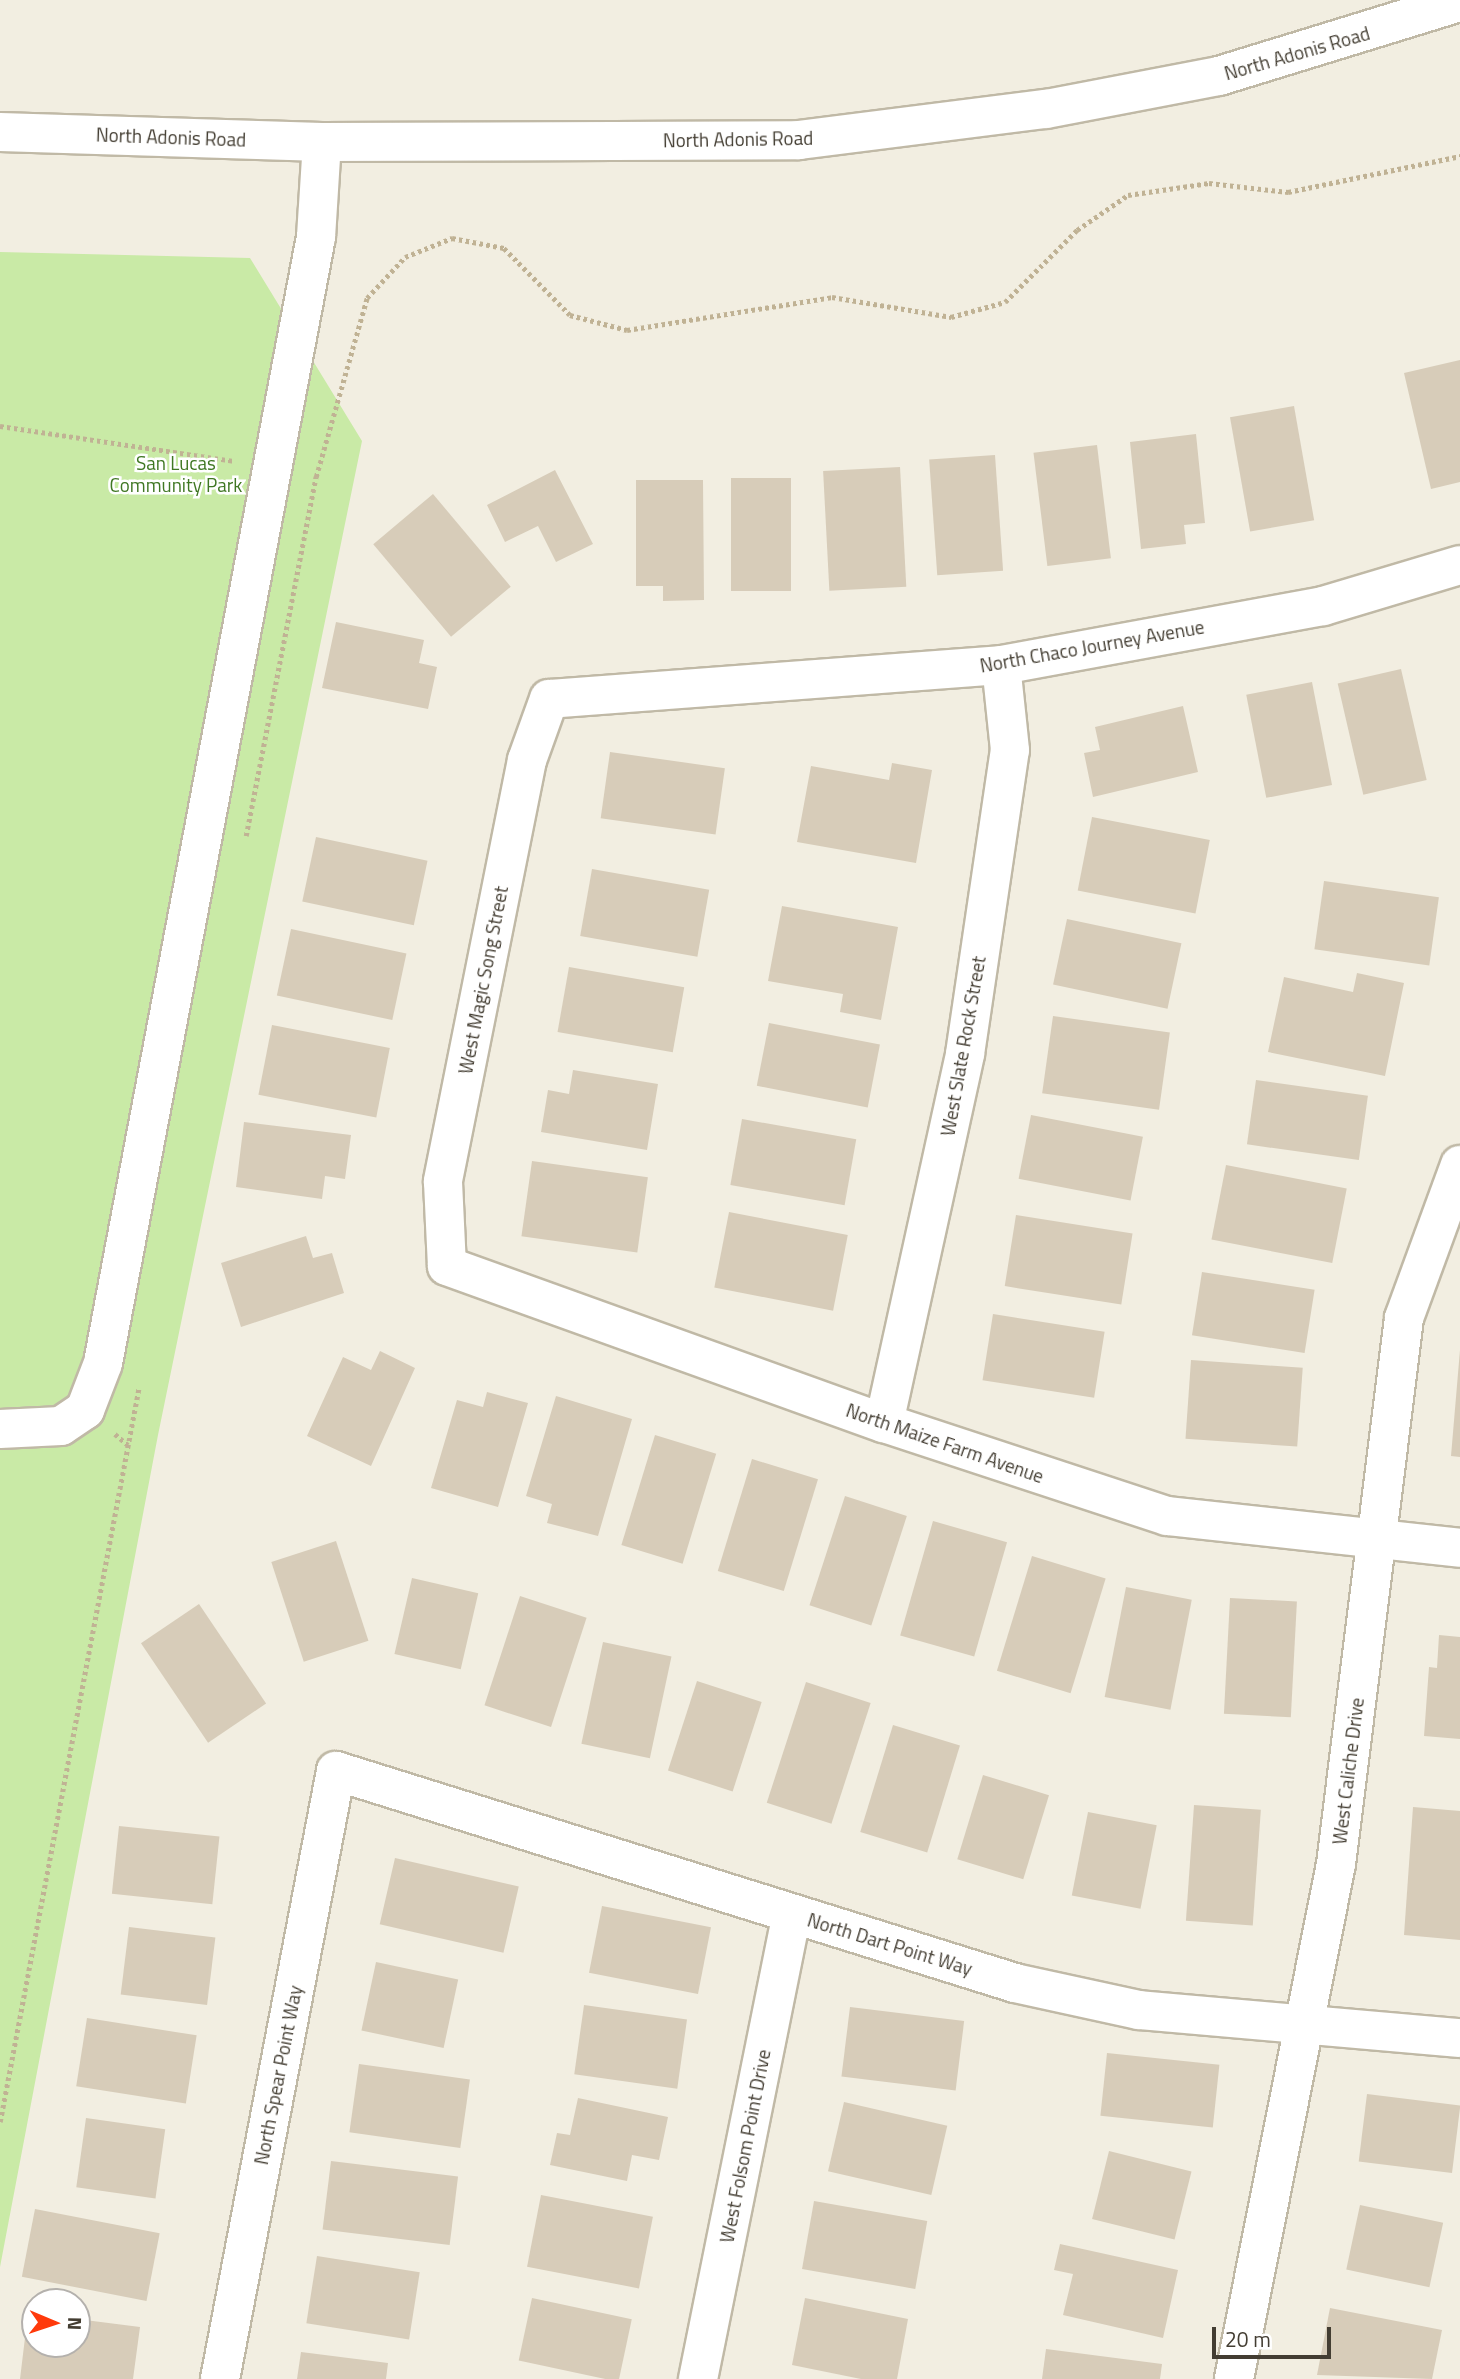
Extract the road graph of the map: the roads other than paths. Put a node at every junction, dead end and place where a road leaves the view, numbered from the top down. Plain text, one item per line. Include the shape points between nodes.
1 (1460, 2) edge
2 (0, 132) edge
3 (321, 142) junction
4 (1460, 565) edge
5 (1001, 665) junction
6 (549, 699) joint
7 (1460, 1165) edge
8 (447, 1266) joint
9 (884, 1423) junction
10 (0, 1429) edge
11 (1377, 1541) junction
12 (1460, 1548) edge
13 (335, 1771) joint
14 (792, 1914) junction
15 (1302, 2025) junction
16 (1460, 2038) edge
17 (220, 2379) edge
18 (698, 2379) edge
19 (1234, 2379) edge

1 - 3 street, North Adonis Road via 1219,76 1046,110 799,140
2 - 3 street, North Adonis Road
3 - 10 street via 316,237 103,1363 85,1410 61,1426
4 - 5 street, North Chaco Journey Avenue via 1323,606
5 - 6 street, North Chaco Journey Avenue via 623,689
5 - 9 street, West Slate Rock Street via 1010,750 965,1054
6 - 8 street, West Magic Song Street via 527,760 443,1182
7 - 11 street, West Caliche Drive via 1404,1318
8 - 9 street, North Maize Farm Avenue
9 - 11 street, North Maize Farm Avenue via 1167,1516
11 - 12 street, North Maize Farm Avenue
11 - 15 street, West Caliche Drive via 1336,1864
13 - 14 street, North Dart Point Way
13 - 17 street, North Spear Point Way
14 - 15 street, North Dart Point Way via 1014,1983 1139,2010
14 - 18 street, West Folsom Point Drive
15 - 16 street, North Dart Point Way
15 - 19 street, West Caliche Drive

